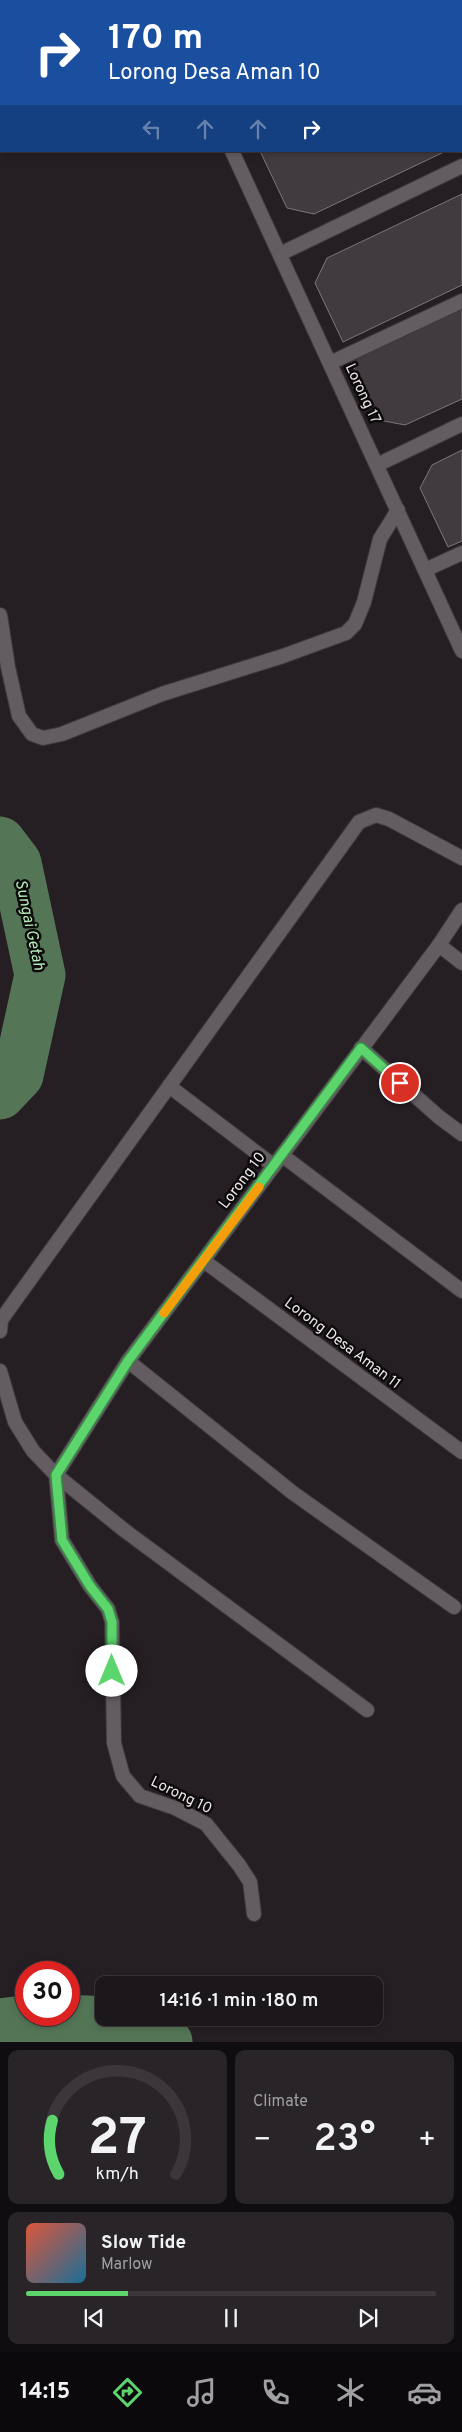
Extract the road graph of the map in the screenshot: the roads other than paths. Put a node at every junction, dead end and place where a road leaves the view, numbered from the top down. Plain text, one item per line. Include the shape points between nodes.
1 (236, 153) edge
2 (462, 166) edge
3 (280, 254) junction
4 (462, 301) edge
5 (330, 363) junction
6 (462, 424) edge
7 (376, 465) junction
8 (398, 510) junction
9 (462, 554) edge
10 (425, 570) junction
11 (0, 614) edge
12 (462, 651) edge
13 (462, 858) edge
14 (462, 910) edge
15 (439, 945) junction
16 (462, 963) edge
17 (361, 1048) junction
18 (169, 1086) junction
19 (462, 1134) edge
20 (278, 1161) junction
21 (204, 1261) junction
22 (462, 1291) edge
23 (1, 1325) edge
24 (128, 1361) junction
25 (0, 1372) edge
26 (462, 1452) edge
27 (56, 1475) junction
28 (454, 1607) dead end
29 (367, 1710) dead end
30 (254, 1914) dead end

1 - 3 street, Lorong 17
2 - 3 street
3 - 5 street, Lorong 17
4 - 5 street
5 - 7 street, Lorong 17
6 - 7 street
7 - 8 street, Lorong 17
8 - 10 street, Lorong 17
8 - 11 street via 380,539 364,602 355,624 346,633 291,654 162,694 62,734 43,738 32,734 19,716
9 - 10 street
10 - 12 street, Lorong 17
13 - 18 street via 390,819 376,815 359,822
14 - 15 street, Lorong 10
15 - 16 street
15 - 17 street, Lorong 10
17 - 19 street
17 - 20 street, Lorong 10
18 - 20 street
18 - 23 street
20 - 21 street, Lorong 10
20 - 22 street
21 - 24 street, Lorong 10
21 - 26 street, Lorong Desa Aman 11
24 - 27 street, Lorong 10
24 - 28 street via 293,1492
25 - 27 street via 15,1422 33,1451
27 - 29 street via 124,1530
27 - 30 street, Lorong 10 via 62,1540 108,1609 112,1622 114,1742 123,1776 140,1796 175,1808 206,1824 250,1882

